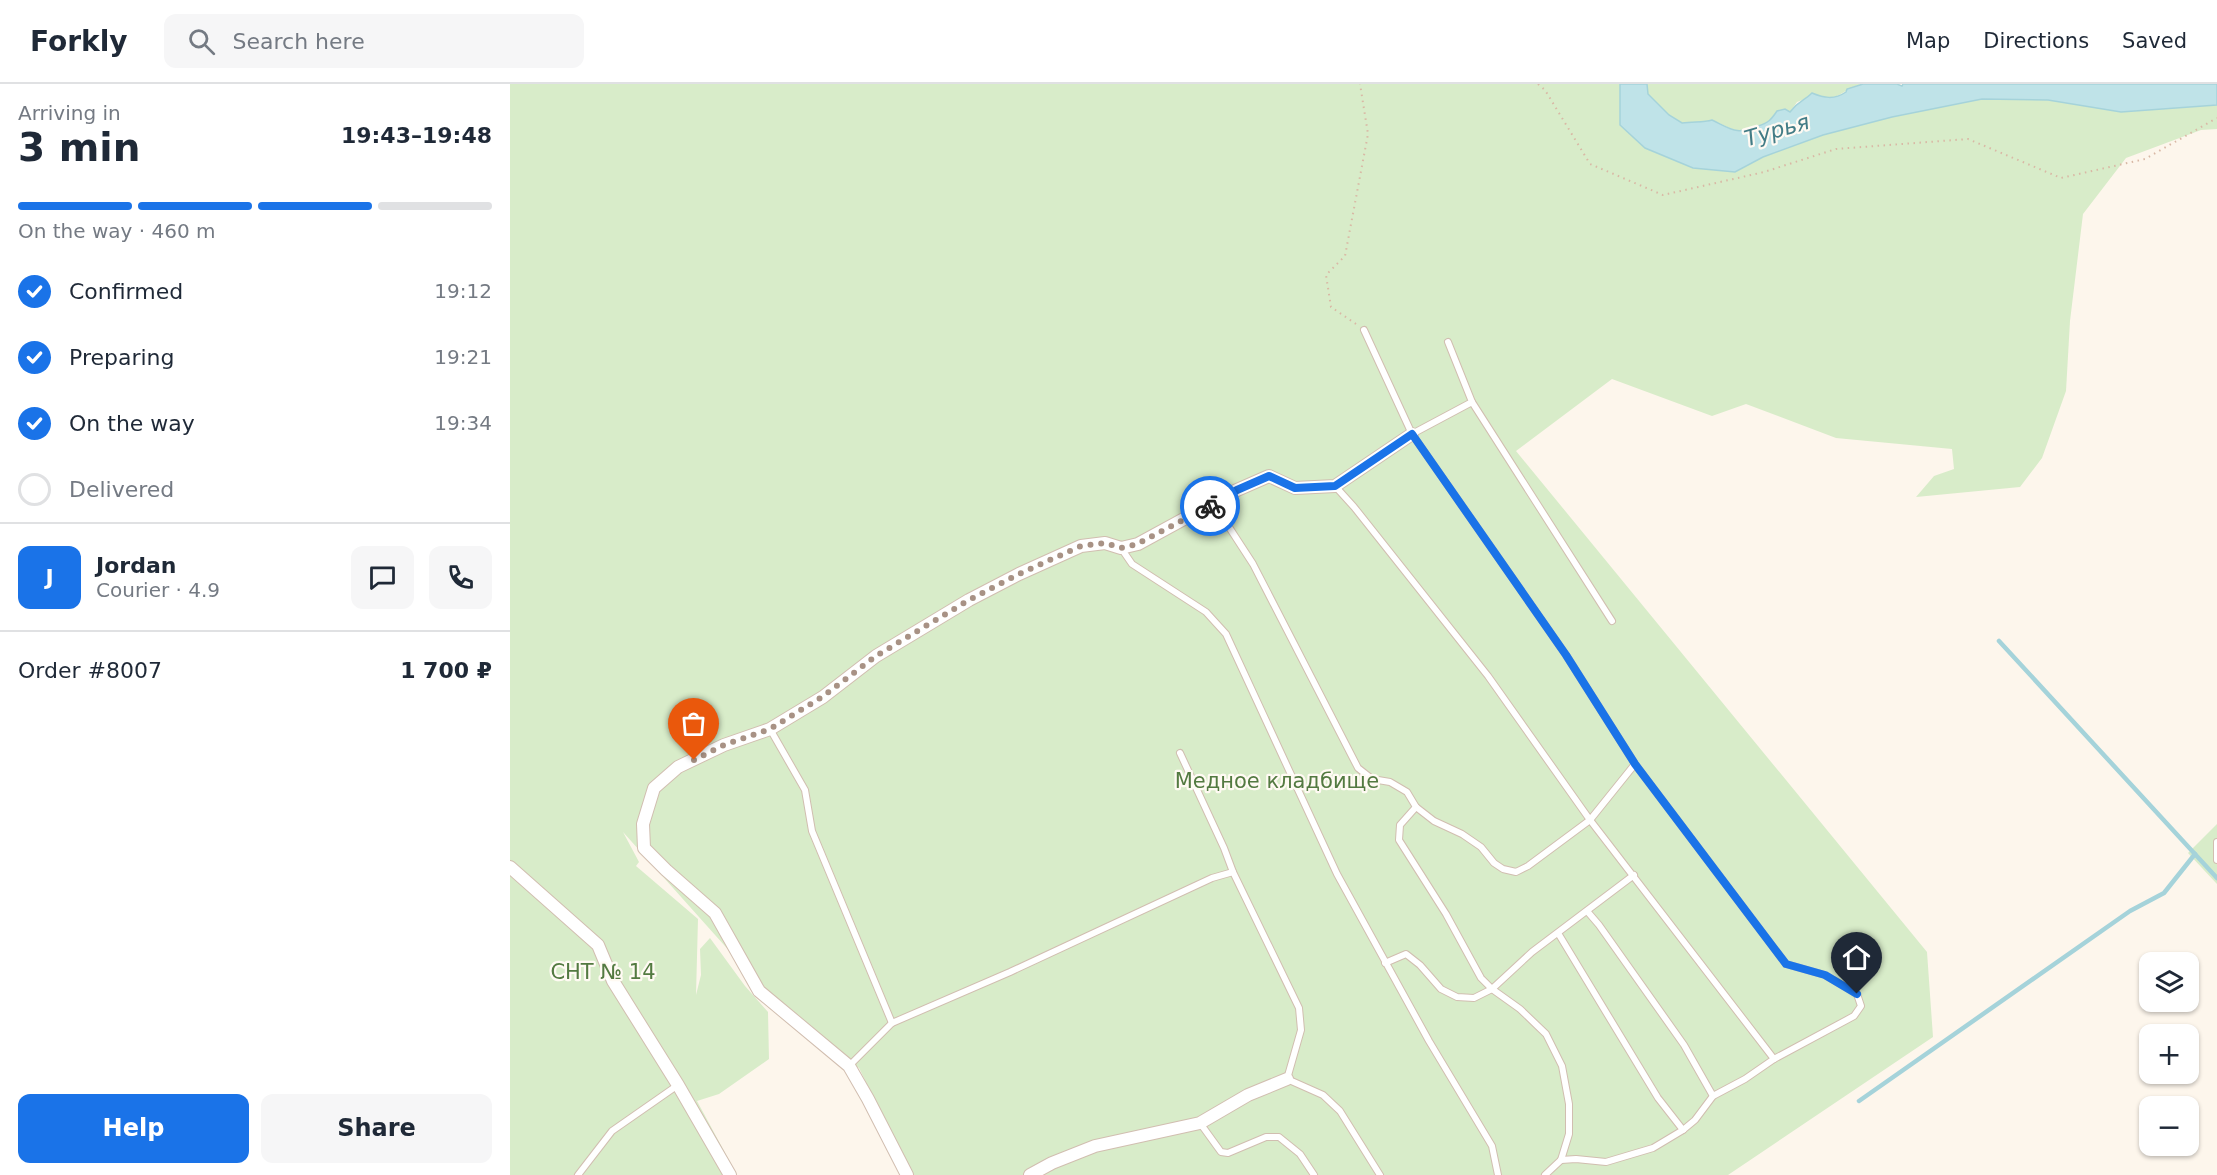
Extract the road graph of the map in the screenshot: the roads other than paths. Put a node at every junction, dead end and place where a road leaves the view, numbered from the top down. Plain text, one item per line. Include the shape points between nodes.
1 (1365, 330) road end
2 (1448, 342) dead end
3 (1472, 402) junction
4 (1412, 434) junction
5 (1335, 486) junction
6 (1214, 504) junction
7 (1121, 548) junction
8 (1612, 621) dead end
9 (770, 729) junction
10 (1180, 753) dead end
11 (1635, 764) junction
12 (1416, 807) junction
13 (1590, 820) junction
14 (2217, 842) edge
15 (2217, 860) edge
16 (510, 867) edge
17 (1233, 872) junction
18 (1634, 875) junction
19 (1587, 911) junction
20 (1558, 933) junction
21 (1385, 963) junction
22 (1492, 989) junction
23 (892, 1023) junction
24 (1774, 1059) junction
25 (849, 1066) junction
26 (1287, 1079) junction
27 (678, 1085) junction
28 (1713, 1096) junction
29 (1200, 1123) junction
30 (1683, 1130) junction
31 (1561, 1160) junction
32 (578, 1175) edge
33 (729, 1175) edge
34 (907, 1175) edge
35 (1030, 1175) edge
36 (1314, 1175) edge
37 (1380, 1175) edge
38 (1498, 1175) edge
39 (1545, 1175) edge

1 - 4 lane
2 - 3 lane
3 - 4 lane
3 - 8 lane
4 - 5 street
4 - 11 lane via 1566,655
5 - 6 street via 1295,488 1269,476
5 - 13 lane via 1488,676
6 - 7 street via 1137,544
6 - 12 lane via 1253,564 1358,768 1372,779 1390,782 1407,792
7 - 9 street via 1106,543 1081,546 1019,574 876,656 822,697
7 - 21 lane via 1132,564 1206,612 1226,634 1337,874
9 - 23 lane via 805,790 812,831
9 - 25 street via 678,767 654,788 643,824 644,848 715,913 759,991
10 - 17 lane
11 - 13 lane
11 - 24 lane via 1786,964 1825,975 1857,994 1861,1006 1854,1016
12 - 13 lane via 1481,847 1503,870 1516,872
12 - 22 lane via 1400,825 1399,840 1481,978
13 - 18 lane
14 - 15 lane
16 - 27 street via 598,945 613,981
17 - 23 lane via 1212,878
17 - 26 lane via 1299,1008 1301,1030
18 - 19 lane
18 - 24 lane
19 - 20 lane
19 - 28 lane via 1684,1045
20 - 22 lane
20 - 30 lane via 1658,1098
21 - 22 lane via 1406,954 1441,989 1457,997 1474,998
21 - 38 lane via 1492,1146
22 - 31 lane via 1546,1034 1562,1066 1569,1104 1569,1134
23 - 25 lane
24 - 28 lane
25 - 34 street
26 - 29 street via 1248,1095
26 - 37 lane via 1323,1095 1340,1111
27 - 32 lane via 612,1131
27 - 33 street
28 - 30 lane
29 - 35 street via 1095,1146
29 - 36 lane via 1221,1152 1228,1153 1266,1137 1279,1137 1300,1154
30 - 31 lane via 1653,1148 1606,1162
31 - 39 lane

